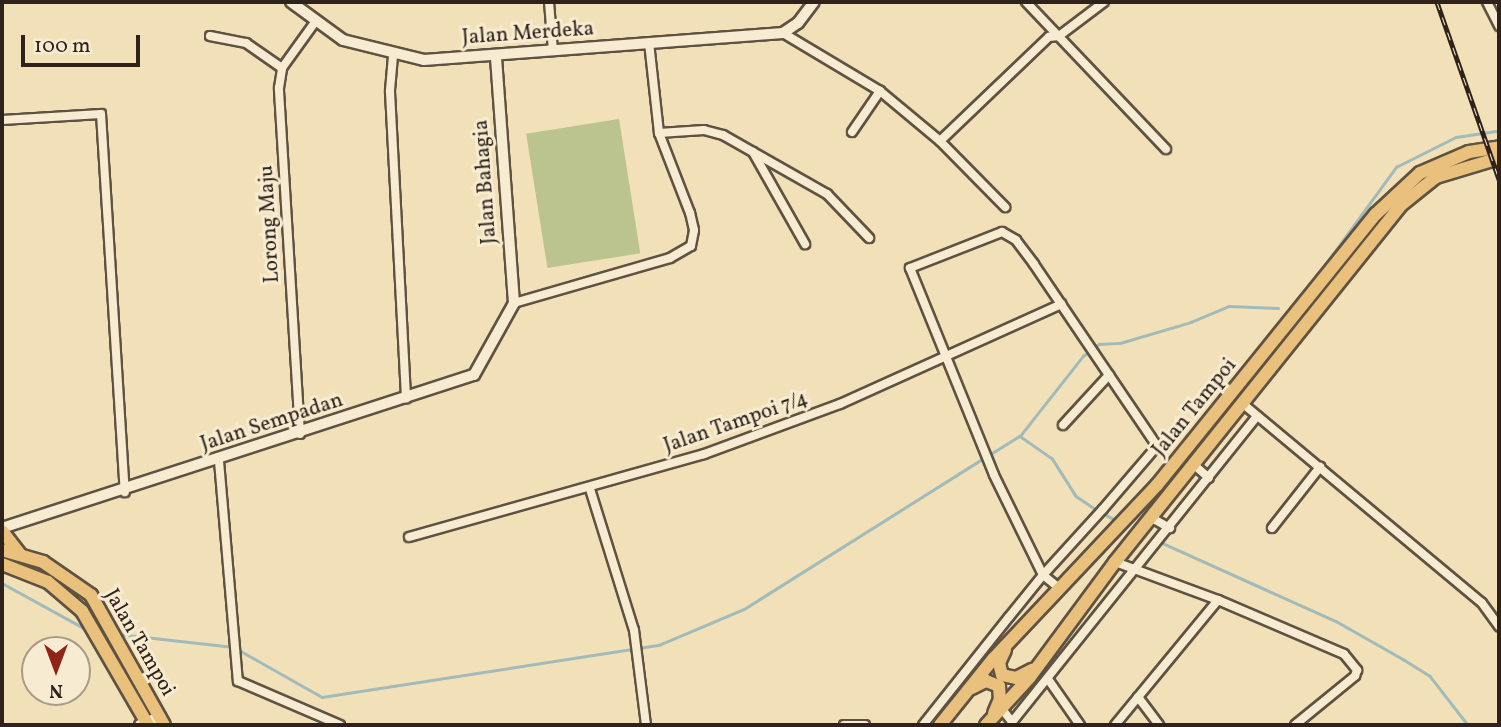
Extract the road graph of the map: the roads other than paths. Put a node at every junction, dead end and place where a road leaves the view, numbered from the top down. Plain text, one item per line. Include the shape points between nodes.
1 (291, 2) edge
2 (549, 2) edge
3 (814, 2) edge
4 (1026, 2) edge
5 (1104, 2) edge
6 (1487, 2) edge
7 (315, 22) junction
8 (1499, 26) edge
9 (783, 33) junction
10 (210, 36) dead end
11 (1059, 36) junction
12 (649, 43) junction
13 (553, 51) junction
14 (393, 55) junction
15 (496, 58) junction
16 (282, 68) junction
17 (880, 90) junction
18 (2, 120) edge
19 (852, 132) dead end
20 (659, 133) junction
21 (940, 141) junction
22 (1499, 147) edge
23 (1166, 149) dead end
24 (753, 152) junction
25 (1499, 158) edge
26 (1005, 207) dead end
27 (869, 238) dead end
28 (805, 244) dead end
29 (513, 303) junction
30 (1061, 304) junction
31 (944, 358) junction
32 (1108, 373) junction
33 (406, 399) junction
34 (1242, 403) junction
35 (1258, 416) junction
36 (1063, 425) dead end
37 (300, 434) junction
38 (219, 461) junction
39 (1193, 464) junction
40 (1320, 467) junction
41 (1209, 478) junction
42 (590, 489) junction
43 (125, 492) junction
44 (1147, 522) junction
45 (1170, 528) junction
46 (1272, 528) dead end
47 (2, 530) edge
48 (409, 537) dead end
49 (2, 550) edge
50 (20, 554) junction
51 (1115, 562) junction
52 (2, 564) edge
53 (1137, 570) junction
54 (1043, 576) junction
55 (1059, 588) junction
56 (1219, 600) junction
57 (1499, 626) edge
58 (997, 631) junction
59 (1008, 643) junction
60 (1038, 666) junction
61 (1048, 679) junction
62 (1138, 697) junction
63 (958, 699) junction
64 (1002, 709) junction
65 (162, 721) edge
66 (145, 724) edge
67 (340, 725) edge
68 (646, 725) edge
69 (844, 725) edge
70 (865, 725) edge
71 (923, 725) edge
72 (940, 725) edge
73 (986, 725) edge
74 (1080, 725) edge
75 (1115, 725) edge
76 (1159, 725) edge
77 (1294, 725) edge

1 - 7 street, Jalan Merdeka
2 - 13 street
3 - 9 street via 798,23
4 - 11 street
5 - 11 street
6 - 8 street
7 - 14 street, Jalan Merdeka via 343,40
7 - 16 street
9 - 12 street, Jalan Merdeka
9 - 17 street
10 - 16 street via 246,43
11 - 21 street via 1049,37
11 - 23 street
12 - 13 street, Jalan Merdeka
12 - 20 street
13 - 15 street, Jalan Merdeka
14 - 15 street, Jalan Merdeka via 424,60
14 - 33 street via 390,92
15 - 29 street, Jalan Bahagia
16 - 37 street, Lorong Maju
17 - 19 street
17 - 21 street
18 - 43 street via 101,114
20 - 24 street via 704,130
20 - 29 street via 692,222 694,240 688,250
21 - 26 street
22 - 55 main road, Jalan Tampoi via 1445,160 1408,182 1116,531
24 - 27 street via 827,194
24 - 28 street
25 - 34 main road, Jalan Tampoi via 1436,177 1401,205
29 - 33 street, Jalan Sempadan via 474,375
30 - 31 street, Jalan Tampoi 7/4
30 - 31 street via 1016,240 1002,232 910,268
30 - 32 street
31 - 42 street, Jalan Tampoi 7/4 via 798,421
31 - 54 street
32 - 36 street
32 - 54 street via 1157,446
33 - 37 street, Jalan Sempadan
34 - 35 street
34 - 39 main road, Jalan Tampoi
35 - 40 street
35 - 41 street
37 - 38 street, Jalan Sempadan
38 - 43 street, Jalan Sempadan
38 - 67 street via 234,654 242,683
39 - 41 street
39 - 44 main road, Jalan Tampoi
40 - 46 street
40 - 57 street via 1482,603
41 - 45 street
42 - 48 street, Jalan Tampoi 7/4
42 - 68 street via 634,630
43 - 47 street, Jalan Sempadan
44 - 45 street
44 - 51 main road, Jalan Tampoi
45 - 53 street
47 - 50 main road
49 - 50 main road, Jalan Tampoi
50 - 65 main road, Jalan Tampoi via 43,562 91,595
51 - 53 street
51 - 60 main road, Jalan Tampoi
52 - 66 main road, Jalan Tampoi via 48,582 68,596 102,642
53 - 56 street
53 - 61 street
54 - 55 street
54 - 58 street
55 - 59 main road, Jalan Tampoi
56 - 62 street
56 - 77 street via 1352,662 1357,673 1351,681
58 - 59 street
58 - 71 street
59 - 60 main road via 999,663 1002,674 1016,678
59 - 63 main road, Jalan Tampoi
60 - 64 main road, Jalan Tampoi
61 - 64 street via 1012,722
61 - 74 street
62 - 75 street
62 - 76 street
63 - 72 main road, Jalan Tampoi
63 - 73 main road via 979,683 991,681 999,686 1000,699
64 - 73 main road, Jalan Tampoi
65 - 66 street
69 - 70 street

